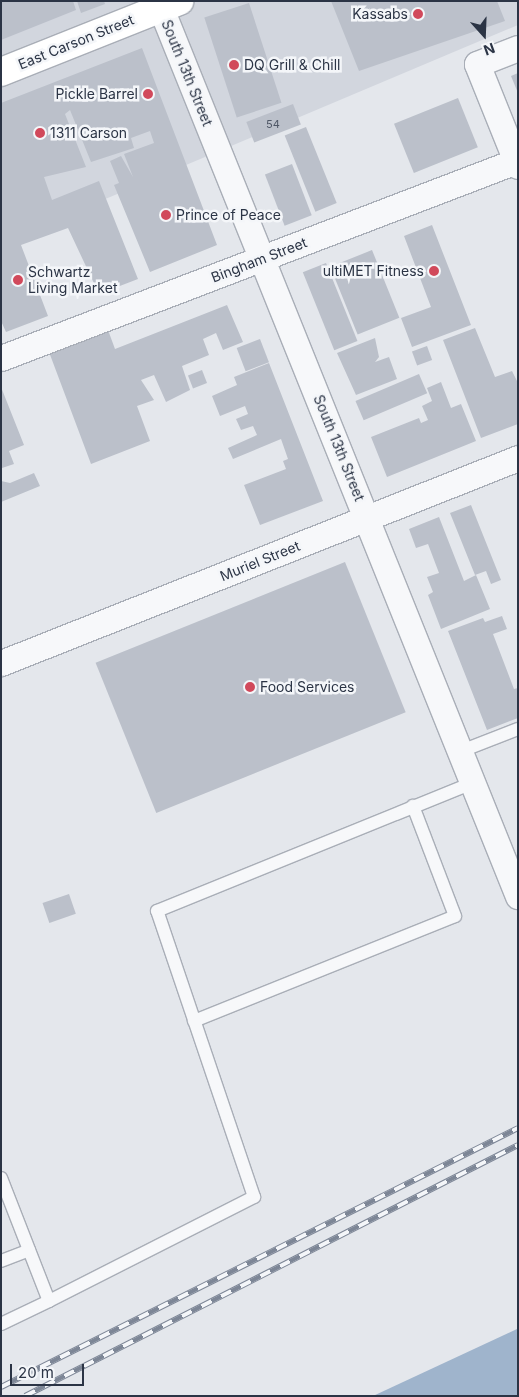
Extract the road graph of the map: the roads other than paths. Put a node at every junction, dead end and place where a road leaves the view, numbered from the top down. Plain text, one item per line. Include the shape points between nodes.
1 (166, 4) edge
2 (518, 48) edge
3 (1, 72) edge
4 (517, 164) edge
5 (262, 259) junction
6 (1, 358) edge
7 (518, 458) edge
8 (367, 517) junction
9 (4, 655) edge
10 (518, 729) edge
11 (459, 752) junction
12 (472, 783) junction
13 (413, 806) junction
14 (518, 896) edge
15 (194, 1021) junction
16 (1, 1178) edge
17 (29, 1250) junction
18 (1, 1261) edge
19 (48, 1301) junction
20 (1, 1324) edge

1 - 3 main road, East Carson Street
1 - 5 street, South 13th Street
2 - 4 street via 477,64
4 - 5 street, Bingham Street
5 - 6 street, Bingham Street
5 - 8 street, South 13th Street
7 - 8 street, Muriel Street
8 - 9 street, Muriel Street
8 - 11 street, South 13th Street
10 - 11 lane
11 - 12 street, South 13th Street
12 - 13 lane
12 - 14 street, South 13th Street
13 - 15 lane via 157,911
13 - 15 lane via 455,916
15 - 19 lane via 254,1197
16 - 17 lane
17 - 18 lane
17 - 19 lane
19 - 20 lane

